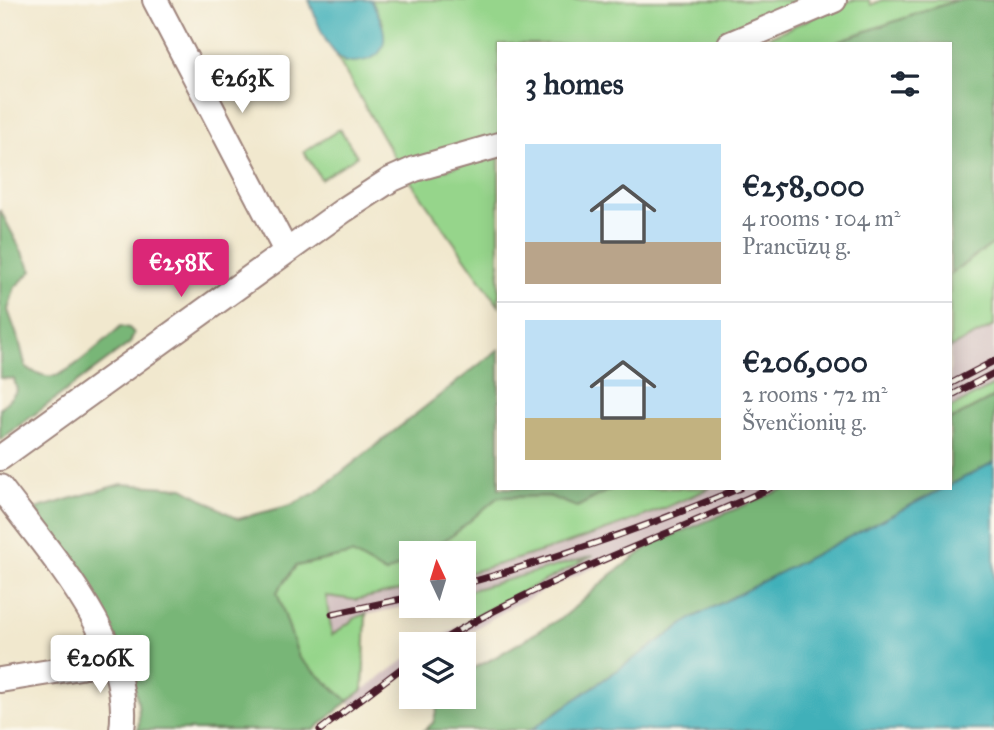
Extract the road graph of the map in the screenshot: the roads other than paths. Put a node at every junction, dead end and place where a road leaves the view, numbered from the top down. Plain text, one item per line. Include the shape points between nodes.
1 (155, 0) edge
2 (834, 0) edge
3 (735, 42) edge
4 (497, 146) edge
5 (286, 251) junction
6 (0, 458) edge
7 (0, 487) edge
8 (113, 658) junction
9 (0, 680) edge
10 (122, 730) edge

1 - 5 street
2 - 3 street
4 - 5 street via 390,180
5 - 6 street
7 - 8 street via 64,573
8 - 9 street
8 - 10 street via 123,697

